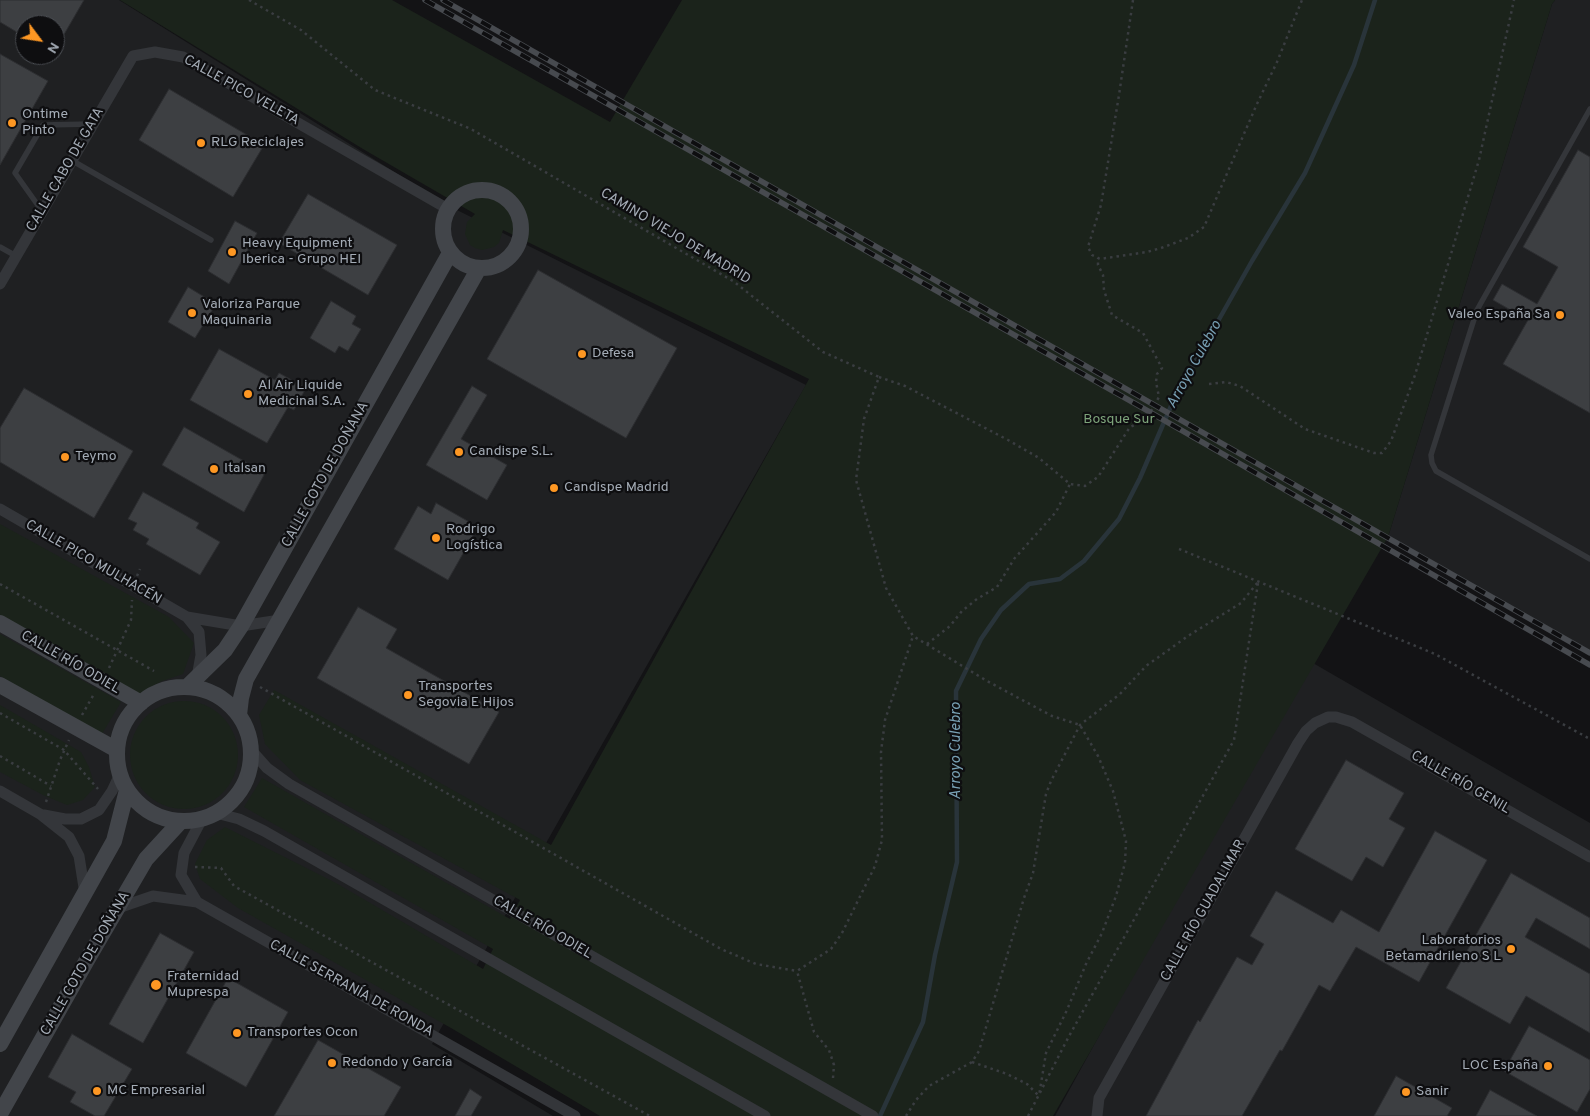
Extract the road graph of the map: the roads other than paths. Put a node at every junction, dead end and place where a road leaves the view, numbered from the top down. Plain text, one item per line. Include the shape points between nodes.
1 (132, 56) joint
2 (1590, 109) edge
3 (92, 124) junction
4 (71, 160) junction
5 (448, 209) junction
6 (42, 211) junction
7 (211, 240) dead end
8 (0, 247) edge
9 (450, 253) junction
10 (16, 256) junction
11 (479, 268) junction
12 (0, 284) edge
13 (0, 509) edge
14 (1590, 559) edge
15 (186, 617) junction
16 (280, 620) junction
17 (0, 623) edge
18 (241, 626) junction
19 (192, 682) junction
20 (0, 685) edge
21 (141, 703) junction
22 (239, 715) junction
23 (1328, 717) joint
24 (118, 750) junction
25 (251, 750) junction
26 (120, 774) junction
27 (127, 790) junction
28 (0, 791) edge
29 (40, 814) junction
30 (209, 816) junction
31 (181, 821) junction
32 (1590, 857) edge
33 (85, 894) junction
34 (197, 902) junction
35 (118, 908) junction
36 (0, 1044) edge
37 (0, 1114) edge
38 (575, 1116) edge
39 (764, 1116) edge
40 (873, 1116) edge
41 (1097, 1116) edge

1 - 3 street, CALLE CABO DE GATA
1 - 5 street, CALLE PICO VELETA via 155,52 183,57
2 - 14 lane via 1477,310 1431,454 1436,471
3 - 4 street, CALLE CABO DE GATA
3 - 6 lane via 43,125 15,173
4 - 6 street, CALLE CABO DE GATA
4 - 7 lane
5 - 9 street via 443,234
5 - 11 street via 462,195 482,189 505,196 519,214 522,226 514,252 498,265
6 - 10 street, CALLE CABO DE GATA
8 - 10 lane
9 - 11 street via 463,263
9 - 18 street, CALLE COTO DE DOÑANA
10 - 12 street, CALLE CABO DE GATA
11 - 16 street
13 - 15 street, CALLE PICO MULHACÉN
15 - 18 street, CALLE PICO MULHACÉN
15 - 19 street, CALLE PICO MULHACÉN via 199,632 201,655
16 - 18 street, CALLE PICO MULHACÉN
16 - 22 street via 246,679
17 - 21 street, CALLE RÍO ODIEL
18 - 19 street, CALLE COTO DE DOÑANA via 225,650
19 - 21 street via 163,691
19 - 22 street via 229,704
20 - 24 street
21 - 24 street via 129,716
22 - 25 street
23 - 32 street, CALLE RÍO GENIL via 1352,722
23 - 41 street, CALLE RÍO GUADALIMAR via 1315,722 1298,743 1099,1098
24 - 26 street
25 - 30 street via 250,768 243,786 231,802
25 - 40 street, CALLE RÍO ODIEL via 267,768 289,784
26 - 27 street
26 - 29 street via 99,810 81,819
27 - 31 street via 150,812
27 - 33 street via 114,841
28 - 29 street
29 - 33 street via 69,837 78,856
30 - 31 street
30 - 34 street via 184,853 181,875
30 - 39 street via 239,819 264,831
31 - 35 street, CALLE COTO DE DOÑANA via 146,859
33 - 36 street
34 - 35 street, CALLE SERRANÍA DE RONDA via 153,896
34 - 38 street, CALLE SERRANÍA DE RONDA
35 - 37 street, CALLE COTO DE DOÑANA

